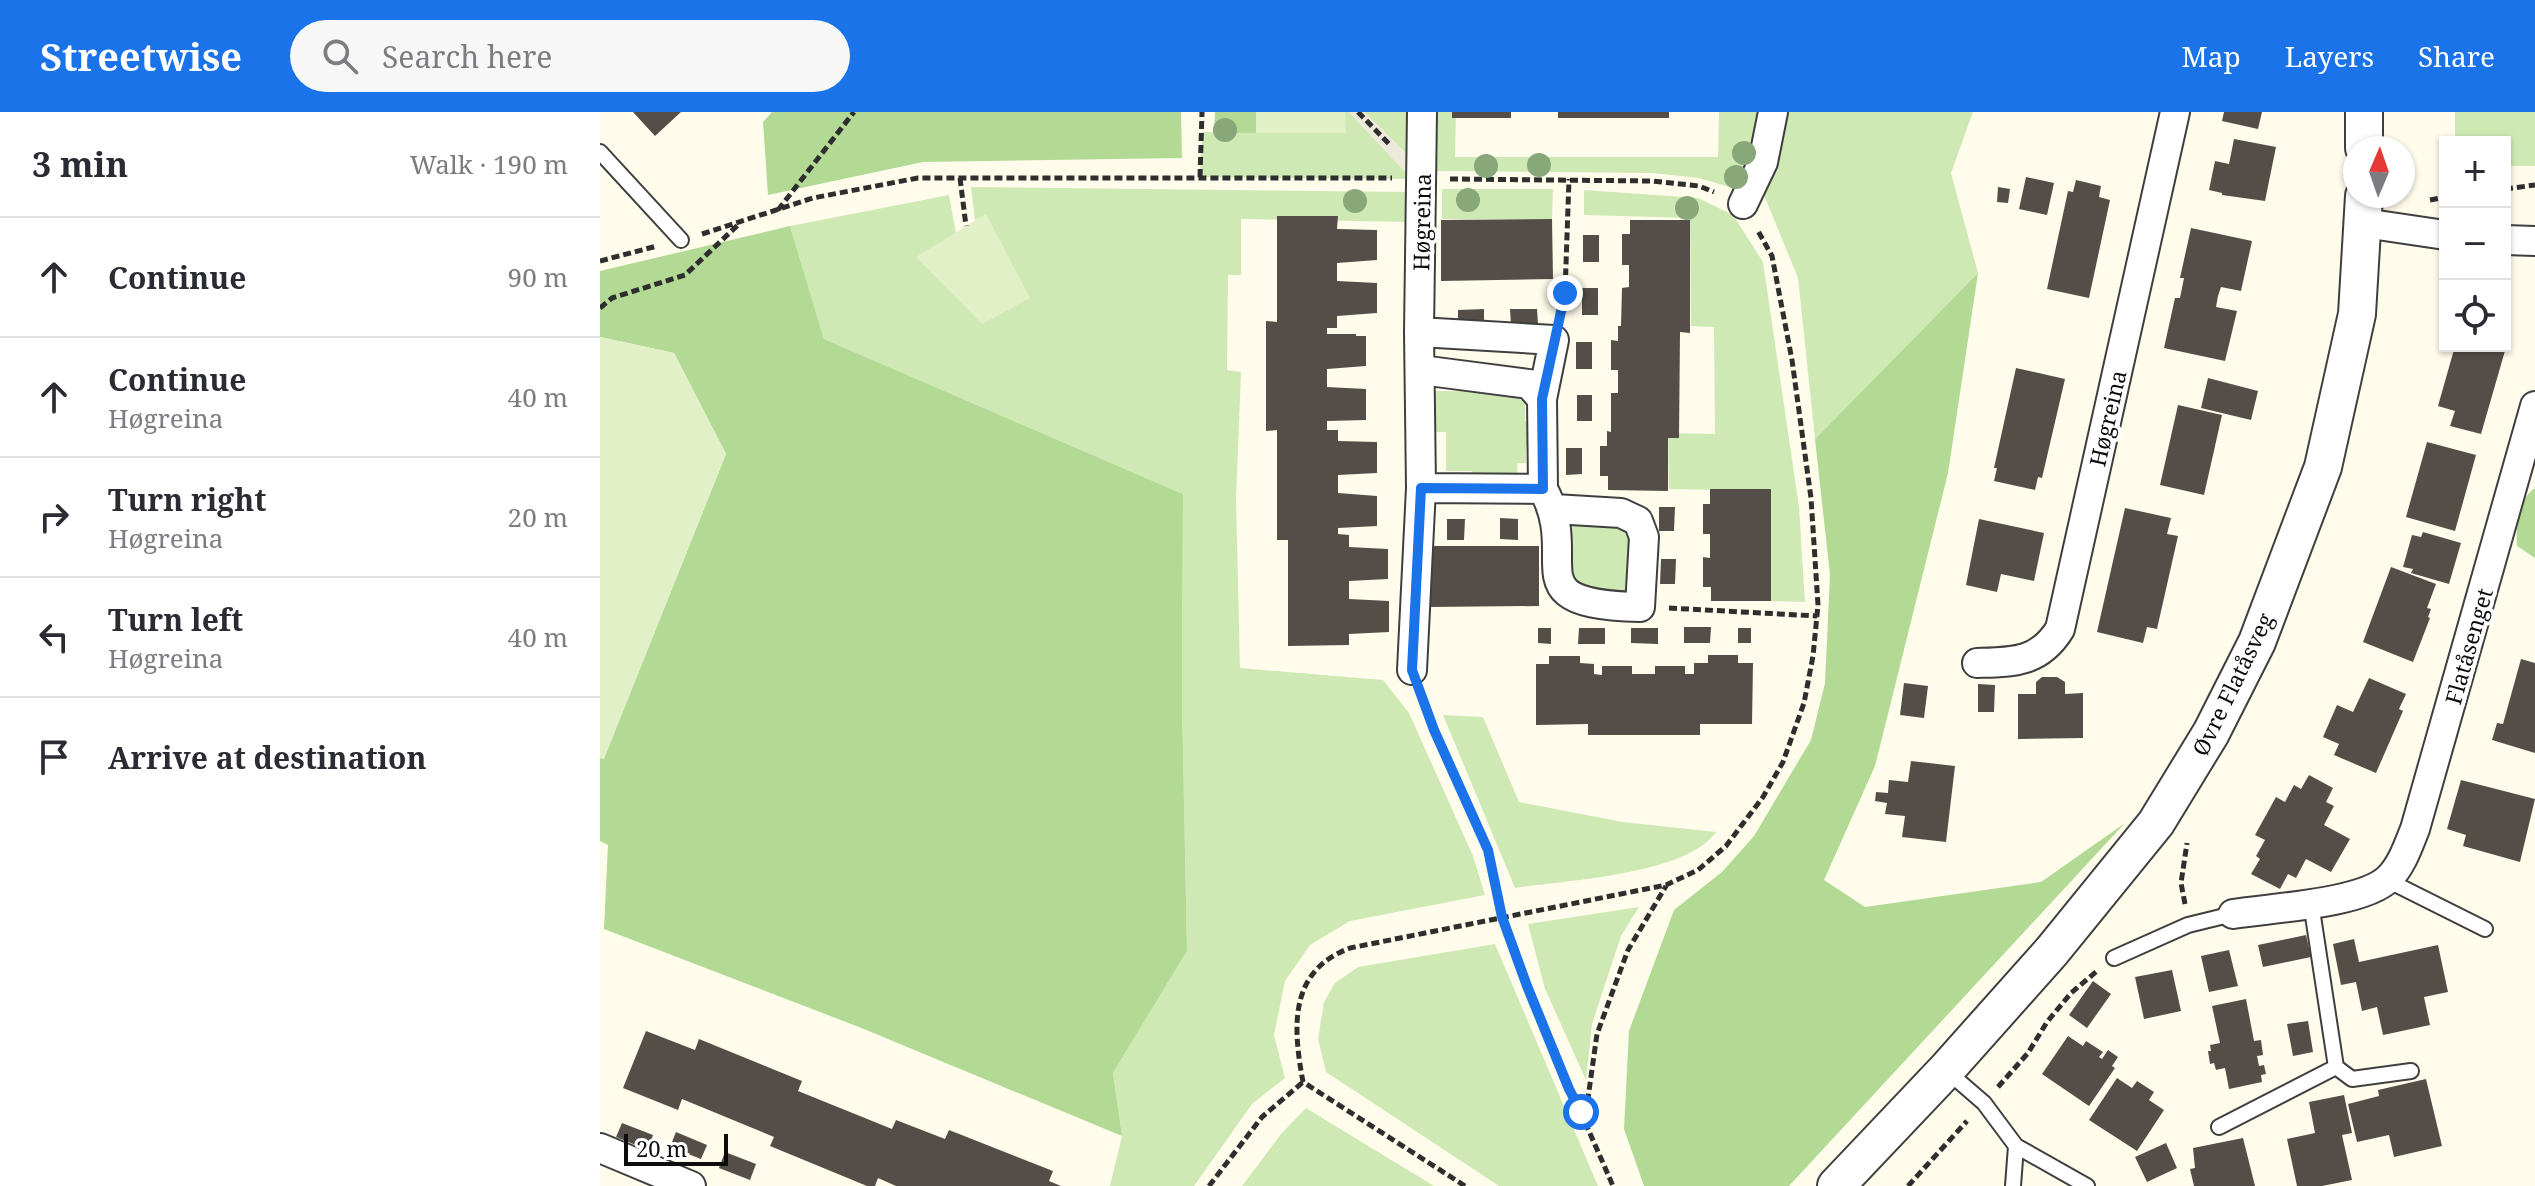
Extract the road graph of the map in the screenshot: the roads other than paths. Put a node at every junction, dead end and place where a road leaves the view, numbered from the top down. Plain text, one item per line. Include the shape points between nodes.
1 (1422, 112) edge
2 (1773, 112) edge
3 (2175, 112) edge
4 (2364, 112) edge
5 (2364, 136) edge
6 (600, 152) edge
7 (1743, 204) dead end
8 (2364, 210) edge
9 (2439, 233) edge
10 (681, 240) dead end
11 (2511, 240) edge
12 (2535, 241) edge
13 (1419, 332) junction
14 (1421, 370) junction
15 (1542, 399) junction
16 (2535, 406) edge
17 (1421, 488) junction
18 (1548, 499) junction
19 (1977, 663) dead end
20 (1412, 670) road end
21 (2387, 880) junction
22 (2311, 903) junction
23 (2233, 914) joint
24 (2485, 929) dead end
25 (2114, 958) road end
26 (2336, 1067) junction
27 (1946, 1070) junction
28 (2411, 1071) dead end
29 (2219, 1127) dead end
30 (2016, 1146) junction
31 (600, 1148) edge
32 (691, 1186) edge
33 (1836, 1186) edge
34 (2013, 1186) edge
35 (2087, 1186) edge

1 - 13 street, Høgreina
2 - 7 street via 1763,162
3 - 19 street, Høgreina via 2060,629 2050,645 2033,656
4 - 5 street
6 - 10 lane
8 - 9 street
8 - 27 street, Øvre Flatåsveg via 2357,314 2323,467 2257,642 2211,733 2156,823
11 - 12 street
13 - 14 street, Høgreina
13 - 15 street via 1554,340
14 - 15 street via 1529,384
14 - 17 street, Høgreina
15 - 18 street
16 - 21 street, Flatåsenget via 2415,829
17 - 18 street
17 - 20 street, Høgreina
18 - 18 street via 1557,579 1566,594 1600,606 1640,607 1644,537 1638,521
21 - 22 street via 2358,896
21 - 24 lane
22 - 23 street
22 - 26 lane
23 - 25 lane via 2188,925
26 - 28 lane via 2352,1079
26 - 29 lane
27 - 30 lane via 1984,1103
27 - 33 street, Øvre Flatåsveg
30 - 34 lane
30 - 35 lane
31 - 32 street

